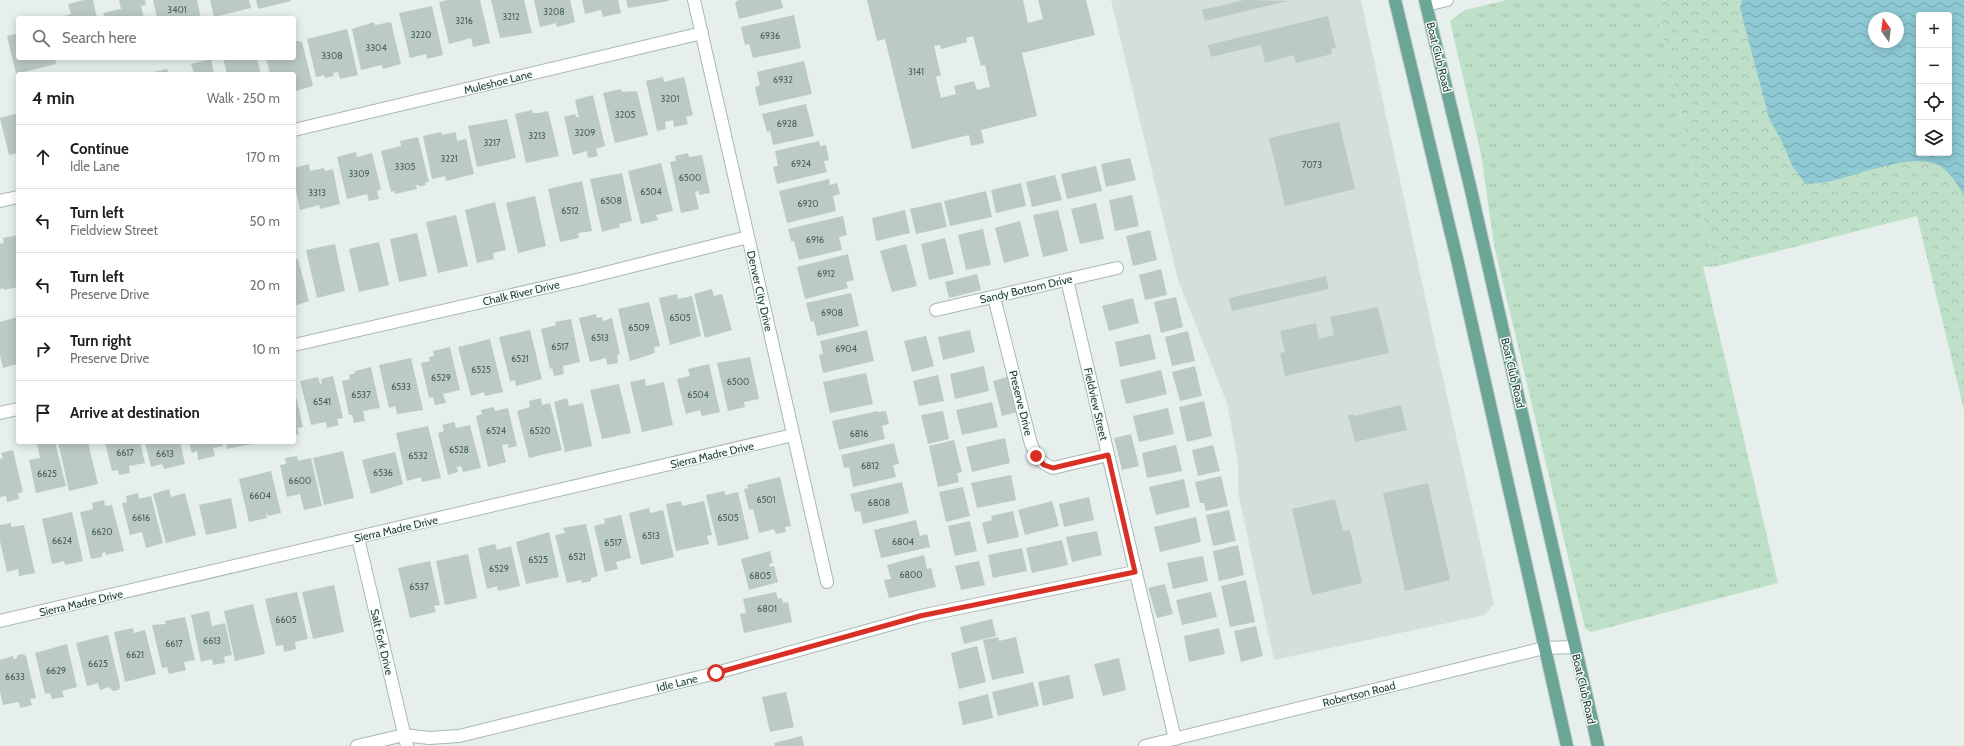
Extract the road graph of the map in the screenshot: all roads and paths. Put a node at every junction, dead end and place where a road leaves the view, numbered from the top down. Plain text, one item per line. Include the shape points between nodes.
1 (694, 0) edge
2 (1395, 0) edge
3 (1447, 0) edge
4 (1426, 2) edge
5 (702, 33) junction
6 (296, 130) edge
7 (16, 197) edge
8 (0, 201) edge
9 (748, 237) junction
10 (1117, 268) dead end
11 (1067, 280) junction
12 (994, 297) junction
13 (936, 310) dead end
14 (296, 345) edge
15 (16, 409) edge
16 (0, 413) edge
17 (793, 436) junction
18 (1108, 455) junction
19 (358, 538) junction
20 (1135, 572) junction
21 (828, 582) dead end
22 (0, 621) edge
23 (1574, 647) junction
24 (1544, 648) junction
25 (1174, 739) junction
26 (405, 741) edge
27 (357, 746) edge
28 (1145, 746) edge
29 (1567, 746) edge
30 (1598, 746) edge

1 - 5 street, Denver City Drive
2 - 24 main road via 1458,263
3 - 4 street
4 - 23 main road, Boat Club Road
5 - 6 street, Muleshoe Lane
5 - 9 street, Denver City Drive
7 - 8 street
9 - 14 street, Chalk River Drive via 581,279
9 - 17 street, Denver City Drive
10 - 11 street, Sandy Bottom Drive
11 - 12 street, Sandy Bottom Drive
11 - 18 street, Fieldview Street
12 - 13 street, Sandy Bottom Drive
12 - 18 street, Preserve Drive via 1036,456 1044,465 1053,468
15 - 16 street
17 - 19 street, Sierra Madre Drive
17 - 21 street, Denver City Drive
18 - 20 street, Fieldview Street
19 - 22 street, Sierra Madre Drive
19 - 26 street, Salt Fork Drive
20 - 25 street, Fieldview Street
20 - 26 street, Idle Lane via 920,616 716,673 459,736
23 - 24 street, Robertson Road
23 - 30 main road, Boat Club Road
24 - 25 street, Robertson Road
24 - 29 main road
25 - 28 street, Robertson Road
26 - 27 street

